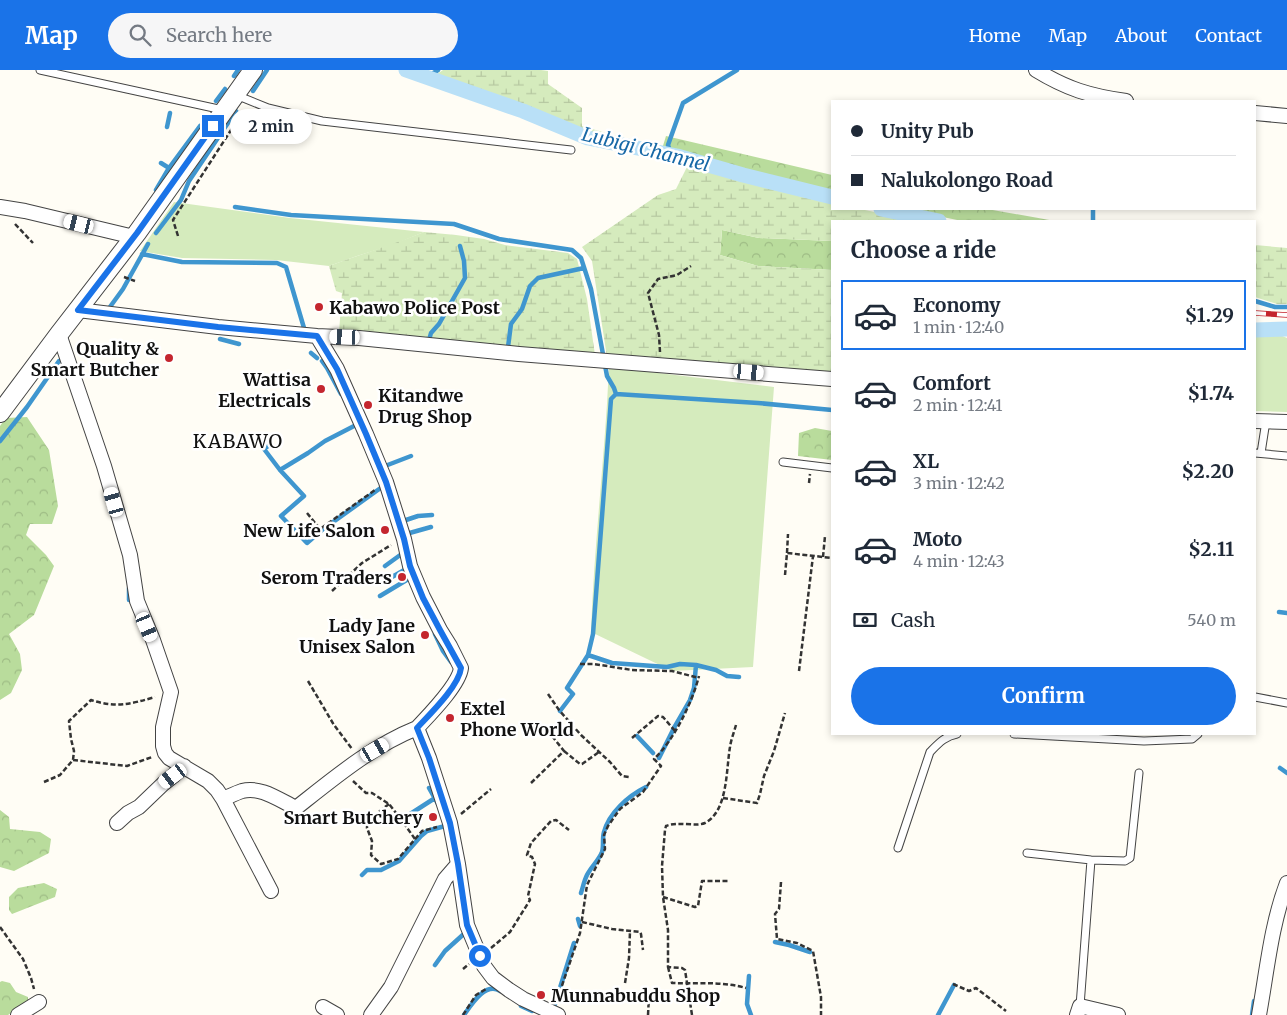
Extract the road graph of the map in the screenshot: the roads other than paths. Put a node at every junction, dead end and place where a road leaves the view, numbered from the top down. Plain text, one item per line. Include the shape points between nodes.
1 (40, 70) edge
2 (253, 70) edge
3 (1036, 70) edge
4 (235, 95) junction
5 (1120, 100) edge
6 (224, 110) junction
7 (1256, 113) edge
8 (1287, 116) edge
9 (571, 150) dead end
10 (1, 207) edge
11 (134, 237) junction
12 (78, 310) junction
13 (59, 334) junction
14 (317, 336) junction
15 (831, 379) edge
16 (0, 413) edge
17 (1261, 421) edge
18 (1287, 422) edge
19 (1258, 453) edge
20 (1287, 456) edge
21 (784, 462) dead end
22 (831, 468) edge
23 (1256, 697) edge
24 (1287, 704) edge
25 (417, 728) junction
26 (951, 735) edge
27 (1033, 735) edge
28 (1197, 735) edge
29 (184, 766) junction
30 (1139, 773) dead end
31 (224, 799) junction
32 (116, 823) dead end
33 (898, 848) dead end
34 (1027, 853) dead end
35 (1091, 860) junction
36 (458, 864) junction
37 (1287, 883) edge
38 (271, 892) dead end
39 (38, 1002) road end
40 (322, 1007) dead end
41 (1078, 1011) edge
42 (555, 1014) edge
43 (18, 1015) edge
44 (337, 1015) edge
45 (371, 1015) edge
46 (1118, 1015) edge
47 (1259, 1015) edge

1 - 6 lane
2 - 4 street
3 - 5 street via 1075,90
4 - 6 street
4 - 9 lane via 268,108 322,121
6 - 11 street
7 - 8 street
10 - 11 street
11 - 12 street
12 - 13 street
12 - 14 street
13 - 16 street
13 - 29 street via 130,555 137,601 171,692 163,727 163,746 169,758
14 - 15 street
14 - 25 street via 337,369 386,482 410,566 423,598 461,668 440,703
17 - 18 street
17 - 19 lane
19 - 20 lane
21 - 22 lane
23 - 24 lane
25 - 31 street via 359,759 296,808 255,790 244,790
25 - 36 street via 450,823
26 - 33 lane via 930,752
27 - 28 lane via 1144,741 1192,739
29 - 31 street via 213,785
29 - 32 street via 139,807
30 - 35 lane via 1130,858 1125,861
31 - 38 street
34 - 35 lane
35 - 41 lane
36 - 42 street via 467,925 488,971 523,999
36 - 45 street via 445,879 391,987
37 - 47 street via 1272,940
39 - 43 street
40 - 44 street
41 - 46 street

